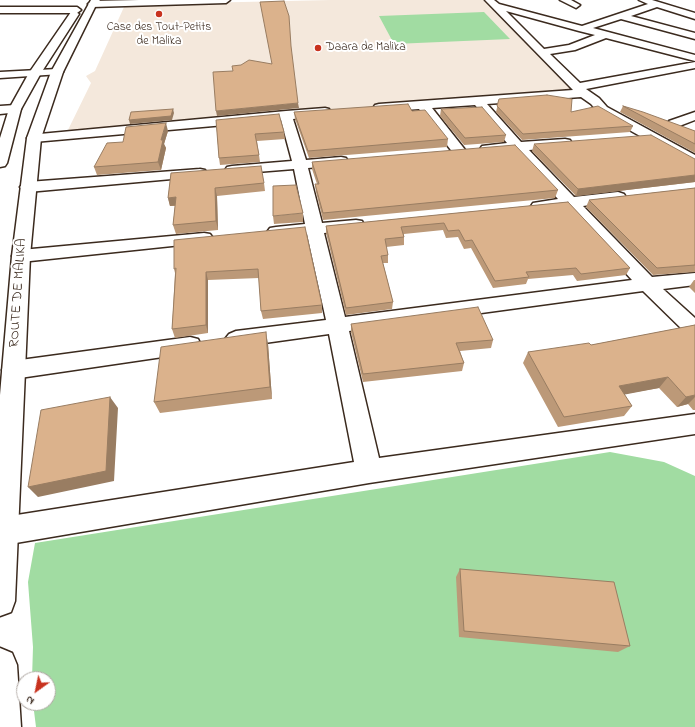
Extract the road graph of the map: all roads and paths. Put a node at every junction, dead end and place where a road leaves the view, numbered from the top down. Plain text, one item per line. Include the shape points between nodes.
1 (215, 0) edge
2 (226, 0) edge
3 (564, 0) edge
4 (642, 0) edge
5 (155, 1) edge
6 (493, 3) edge
7 (87, 4) edge
8 (657, 4) junction
9 (576, 5) dead end
10 (1, 11) edge
11 (621, 16) junction
12 (695, 16) edge
13 (582, 29) junction
14 (604, 35) junction
15 (695, 36) edge
16 (543, 52) junction
17 (695, 58) edge
18 (695, 65) edge
19 (57, 72) junction
20 (34, 73) junction
21 (0, 75) edge
22 (580, 90) junction
23 (478, 101) junction
24 (595, 101) junction
25 (423, 105) junction
26 (15, 108) junction
27 (626, 108) edge
28 (370, 109) edge
29 (0, 110) edge
30 (340, 111) edge
31 (286, 115) junction
32 (695, 116) edge
33 (660, 119) edge
34 (674, 124) junction
35 (688, 130) edge
36 (650, 136) junction
37 (34, 138) junction
38 (627, 138) edge
39 (579, 142) edge
40 (516, 146) junction
41 (459, 151) junction
42 (443, 152) edge
43 (356, 160) edge
44 (695, 161) edge
45 (0, 163) edge
46 (300, 165) junction
47 (28, 187) junction
48 (633, 196) edge
49 (570, 203) junction
50 (524, 208) edge
51 (369, 223) edge
52 (315, 229) junction
53 (257, 233) edge
54 (218, 237) edge
55 (21, 256) junction
56 (695, 279) edge
57 (647, 284) junction
58 (338, 325) junction
59 (695, 330) edge
60 (13, 370) junction
61 (692, 430) edge
62 (369, 471) junction
63 (4, 530) junction
64 (0, 601) edge
65 (0, 665) edge
66 (3, 727) edge

1 - 2 street
1 - 5 street
3 - 9 street
4 - 8 street
5 - 7 street
6 - 13 street
6 - 16 street
7 - 10 street
7 - 19 street, ROUTE DE MALIKA
7 - 20 street
8 - 11 street
8 - 12 street
11 - 13 street
11 - 15 street
13 - 14 street
14 - 16 street via 571,48
14 - 17 street
16 - 22 street
18 - 22 street
19 - 20 street
19 - 37 street, ROUTE DE MALIKA
20 - 21 street
20 - 26 street
22 - 23 street
22 - 24 street
23 - 25 street
23 - 40 street
24 - 27 street
24 - 36 street via 603,110
25 - 28 street
25 - 41 street
26 - 29 street
26 - 45 street
30 - 31 street
31 - 37 street
31 - 46 street
32 - 34 street
33 - 34 street
34 - 35 street
36 - 38 street
36 - 44 street
37 - 47 street, ROUTE DE MALIKA
39 - 40 street
40 - 41 street
40 - 49 street
41 - 42 street
43 - 46 street
46 - 47 street
46 - 52 street
47 - 55 street, ROUTE DE MALIKA
48 - 49 street
49 - 50 street
49 - 57 street
51 - 52 street
52 - 53 street
52 - 58 street
54 - 55 street
55 - 60 street, ROUTE DE MALIKA
56 - 57 street
57 - 58 street
57 - 59 street
58 - 60 street
58 - 62 street
60 - 63 street, ROUTE DE MALIKA
61 - 62 street
62 - 63 street
63 - 64 street, ROUTE DE MALIKA
65 - 66 street

